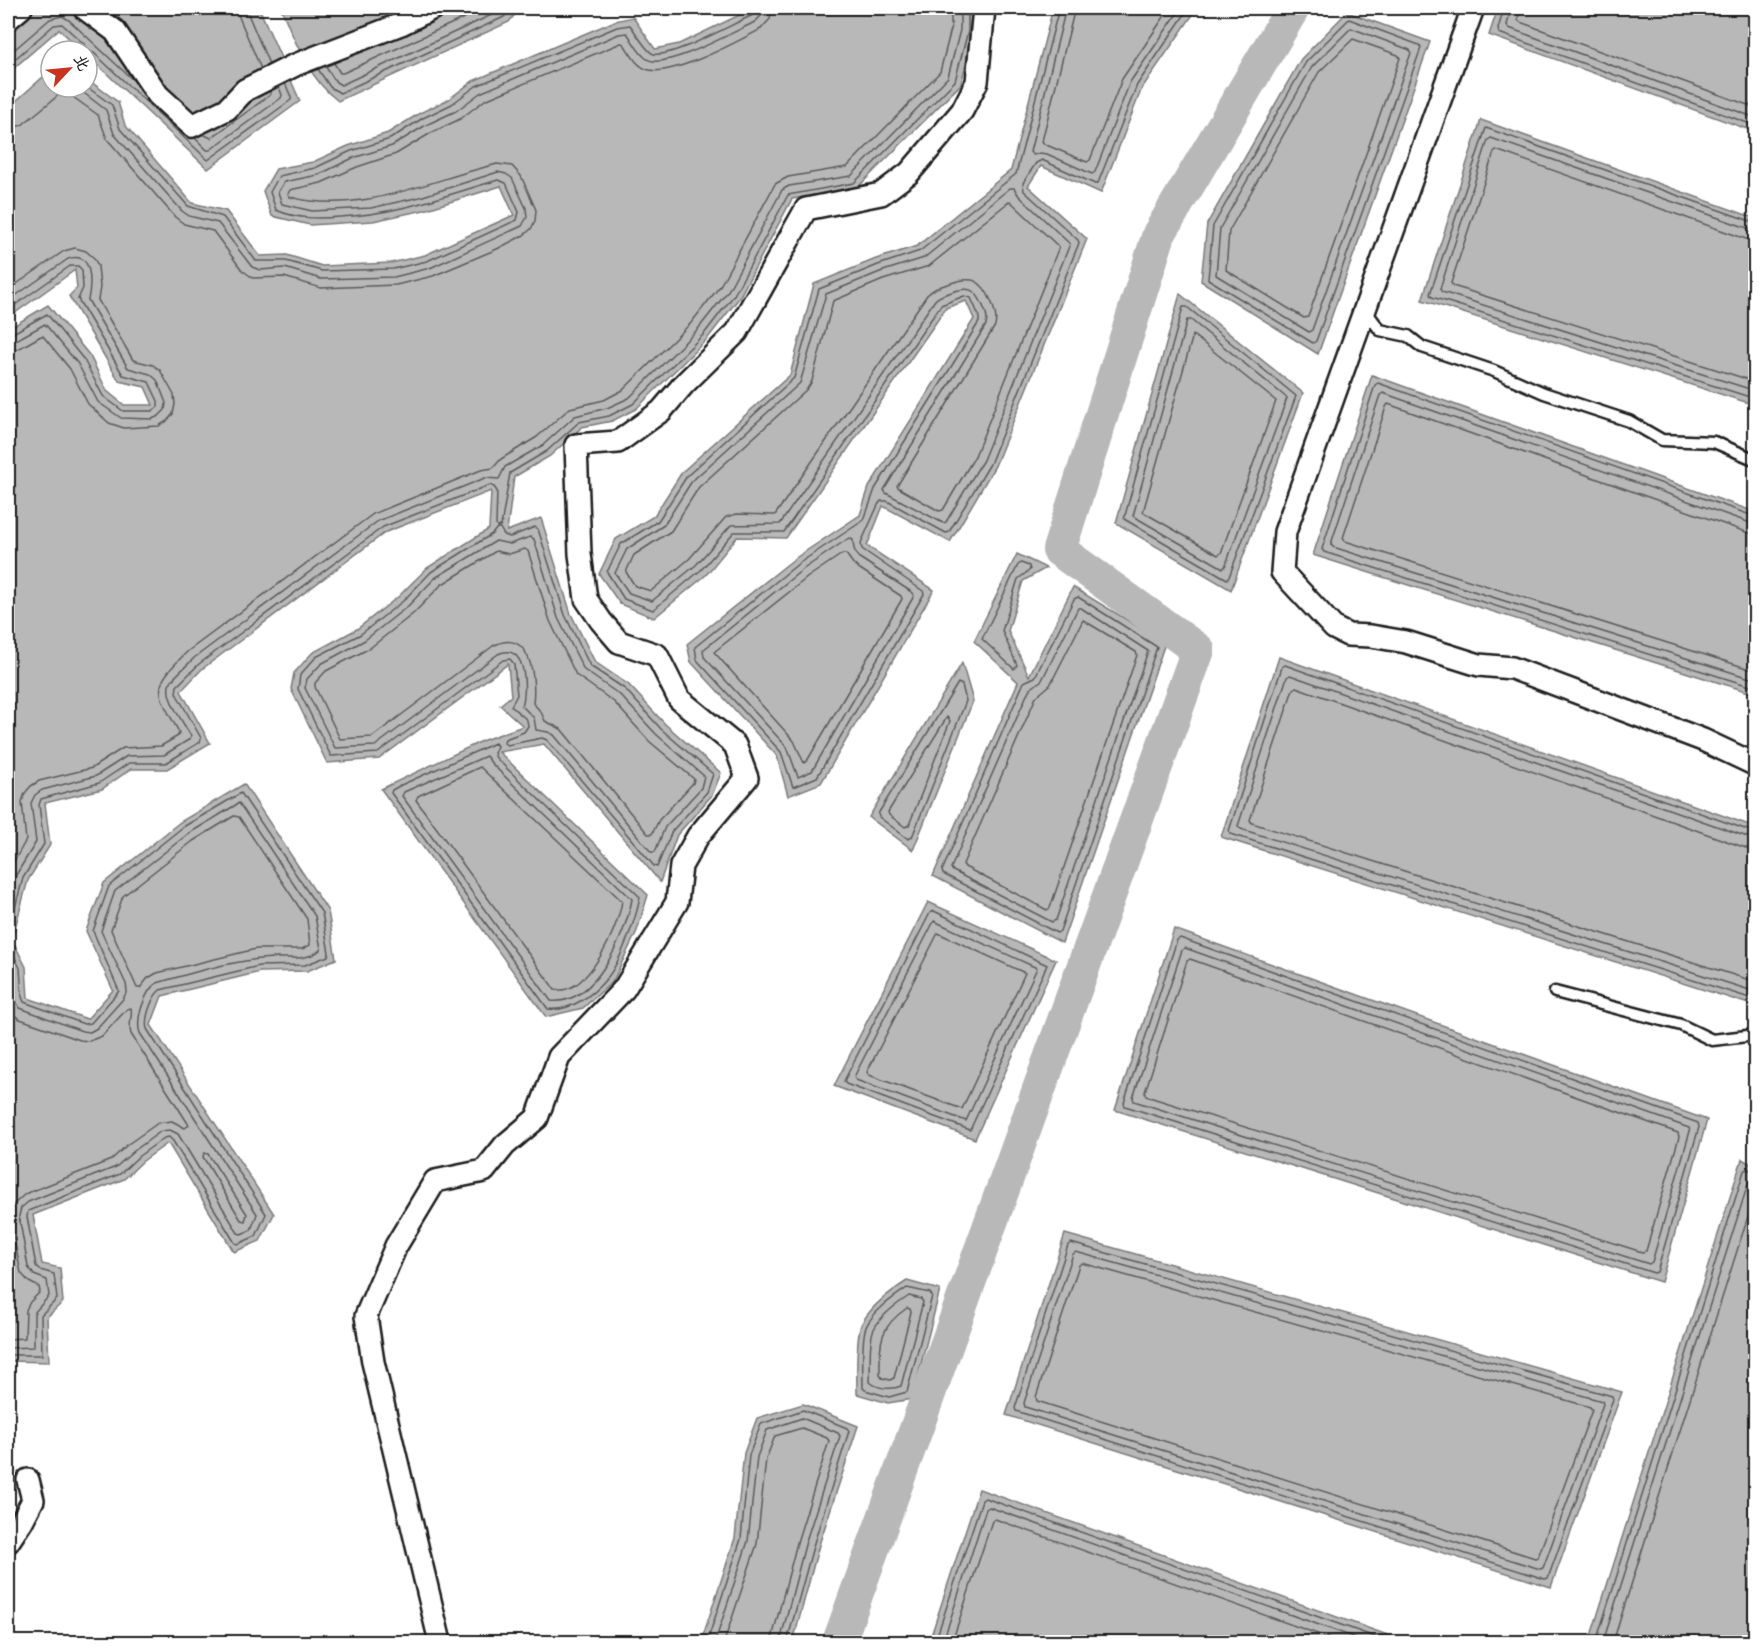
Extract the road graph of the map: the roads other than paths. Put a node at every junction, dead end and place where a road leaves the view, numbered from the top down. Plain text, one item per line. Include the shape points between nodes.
1 (21, 8) edge
2 (84, 8) edge
3 (433, 8) edge
4 (984, 8) edge
5 (1473, 8) edge
6 (8, 19) edge
7 (1365, 310) junction
8 (1755, 460) edge
9 (1755, 765) edge
10 (1555, 992) dead end
11 (1755, 1035) edge
12 (28, 1480) dead end
13 (8, 1542) edge
14 (440, 1642) edge

1 - 6 street
2 - 3 street via 116,31 158,95 192,126 228,109 245,90 295,65
4 - 14 street via 977,82 962,111 909,173 881,194 806,210 737,332 661,411 618,442 576,445 580,554 586,599 619,642 657,655 679,699 735,745 747,778 698,836 681,866 677,902 624,989 559,1057 537,1118 505,1145 484,1171 435,1181 396,1246 366,1316
5 - 7 street
7 - 8 lane via 1380,330 1408,336 1422,347 1450,358 1629,421 1662,440 1714,442
7 - 9 street via 1285,532 1282,572 1334,628 1348,635 1406,642 1479,665 1512,668 1703,740
10 - 11 lane via 1680,1025 1713,1040
12 - 13 street via 33,1500

